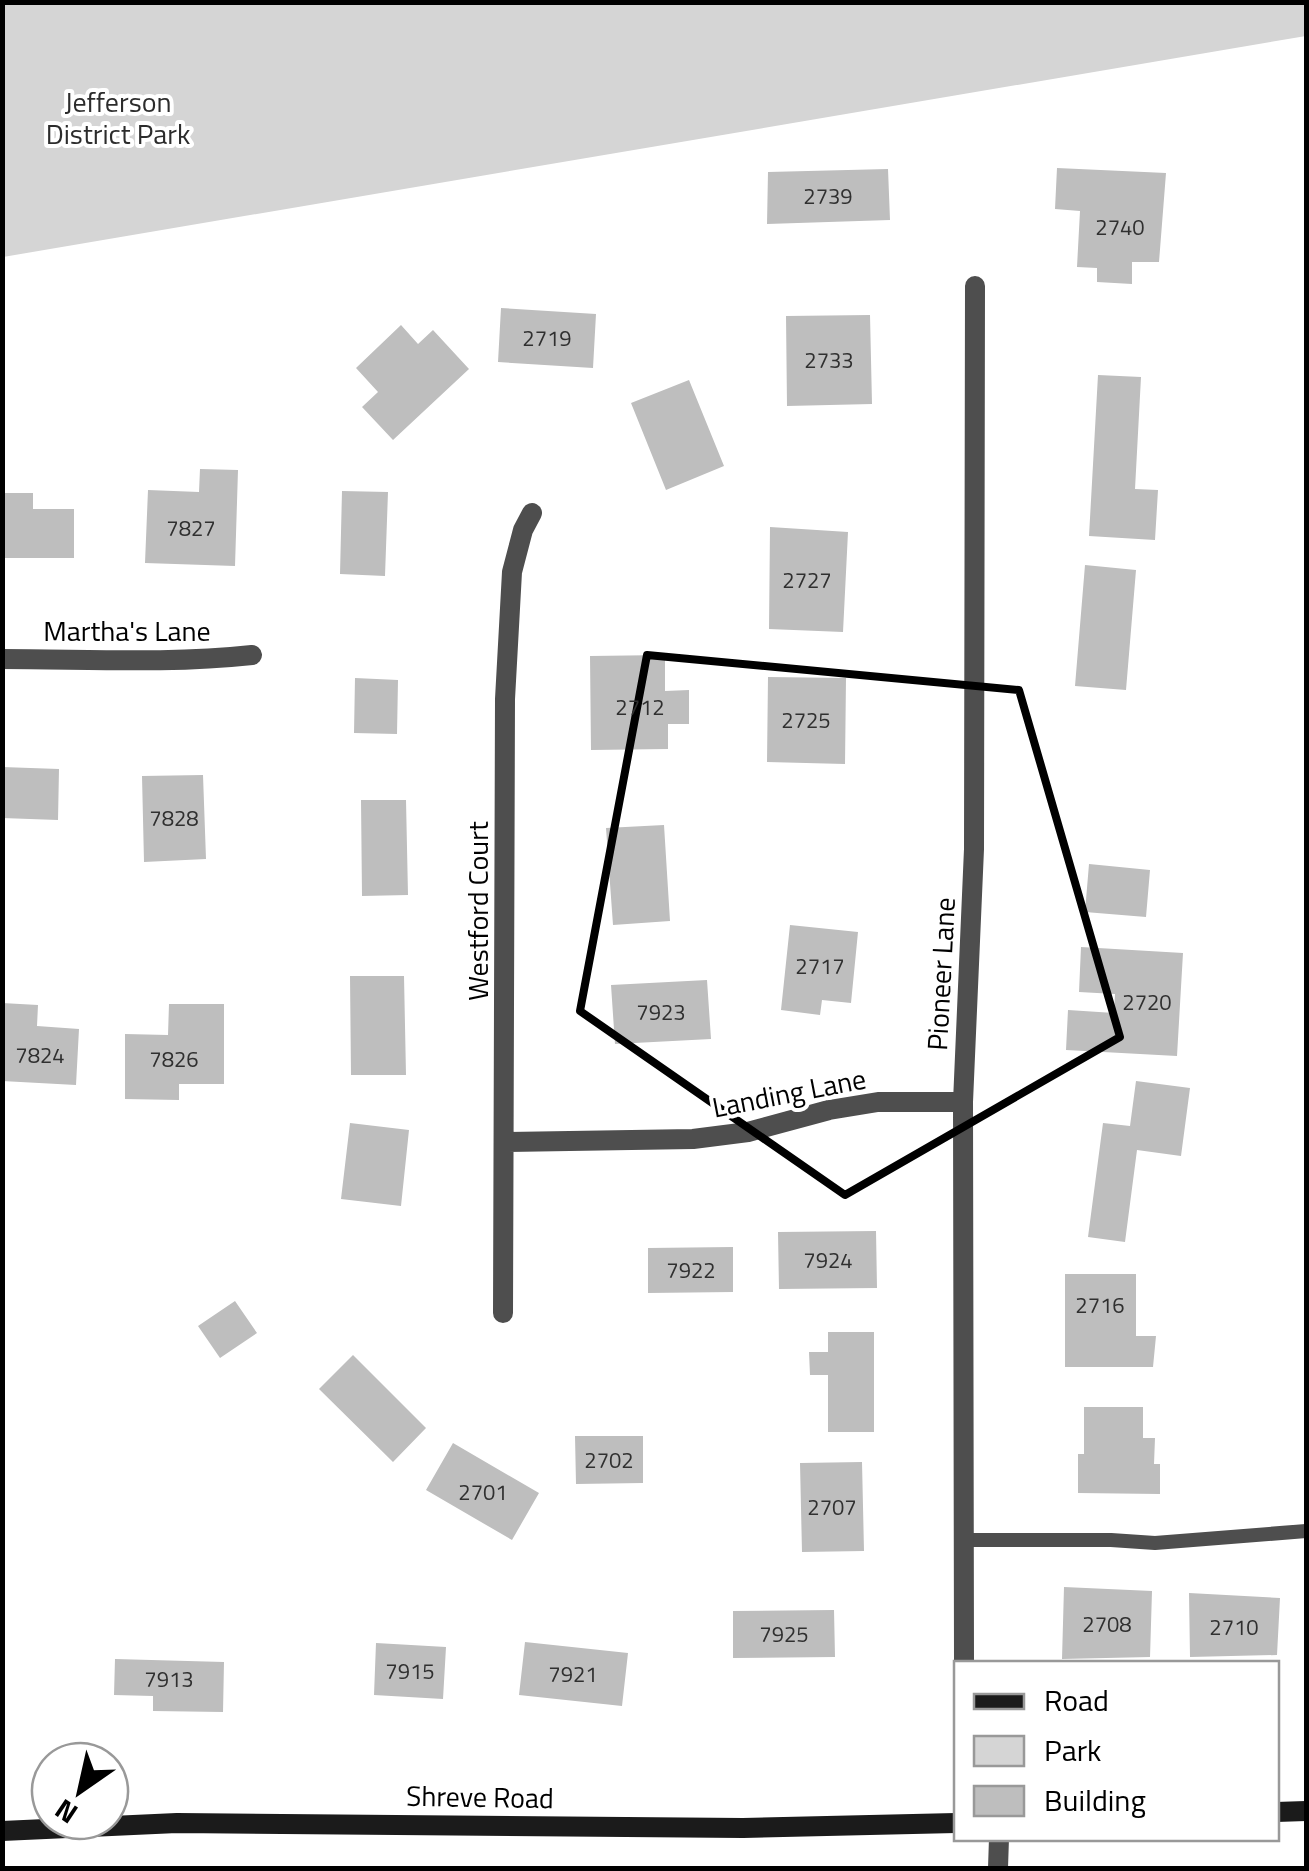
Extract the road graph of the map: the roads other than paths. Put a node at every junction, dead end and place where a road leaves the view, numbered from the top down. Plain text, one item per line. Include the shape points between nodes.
1 (975, 286) dead end
2 (532, 512) dead end
3 (252, 654) dead end
4 (2, 659) edge
5 (963, 1102) junction
6 (506, 1142) junction
7 (503, 1312) dead end
8 (1306, 1530) edge
9 (964, 1540) junction
10 (964, 1661) edge
11 (1306, 1811) edge
12 (1279, 1812) edge
13 (954, 1822) edge
14 (2, 1831) edge
15 (999, 1841) edge
16 (998, 1868) edge

1 - 5 street, Pioneer Lane via 974,849
2 - 6 street, Westford Court via 512,572 505,699
3 - 4 street, Martha's Lane via 124,663
5 - 6 street, Landing Lane via 878,1102 693,1140
5 - 9 street, Pioneer Lane
6 - 7 street, Westford Court
8 - 9 lane via 1155,1544
9 - 10 street, Pioneer Lane
11 - 12 main road
13 - 14 main road, Shreve Road via 743,1828 177,1823
15 - 16 street

